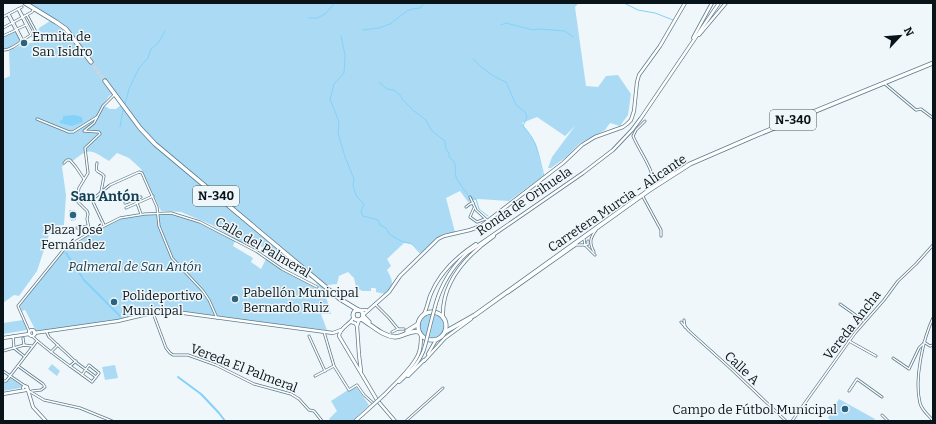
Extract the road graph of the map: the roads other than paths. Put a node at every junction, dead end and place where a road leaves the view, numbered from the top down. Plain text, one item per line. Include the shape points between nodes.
1 (25, 3) edge
2 (685, 3) edge
3 (712, 3) edge
4 (719, 3) edge
5 (726, 3) edge
6 (22, 7) dead end
7 (19, 9) junction
8 (34, 9) junction
9 (9, 14) junction
10 (28, 14) junction
11 (3, 17) edge
12 (23, 17) junction
13 (13, 22) junction
14 (26, 24) junction
15 (3, 28) edge
16 (16, 30) junction
17 (32, 35) junction
18 (3, 36) edge
19 (22, 40) junction
20 (3, 50) edge
21 (680, 60) junction
22 (91, 62) tunnel mouth
23 (933, 63) edge
24 (672, 72) junction
25 (104, 81) tunnel mouth
26 (884, 83) junction
27 (115, 94) junction
28 (97, 117) junction
29 (933, 118) edge
30 (37, 119) dead end
31 (645, 121) dead end
32 (64, 163) dead end
33 (97, 163) dead end
34 (685, 167) junction
35 (651, 172) junction
36 (654, 176) junction
37 (84, 179) junction
38 (658, 185) junction
39 (101, 192) junction
40 (642, 195) junction
41 (133, 196) dead end
42 (141, 196) dead end
43 (153, 196) junction
44 (470, 197) dead end
45 (134, 199) junction
46 (636, 199) junction
47 (125, 203) dead end
48 (138, 203) junction
49 (473, 203) junction
50 (466, 207) dead end
51 (126, 208) dead end
52 (474, 208) junction
53 (159, 213) junction
54 (141, 214) junction
55 (522, 215) junction
56 (487, 219) junction
57 (604, 222) junction
58 (88, 226) junction
59 (104, 226) junction
60 (77, 228) dead end
61 (502, 228) junction
62 (90, 233) junction
63 (661, 236) dead end
64 (583, 237) junction
65 (588, 241) junction
66 (585, 245) junction
67 (590, 245) junction
68 (933, 245) edge
69 (317, 287) dead end
70 (340, 299) junction
71 (375, 304) junction
72 (840, 304) dead end
73 (369, 309) junction
74 (359, 310) junction
75 (483, 310) junction
76 (153, 313) junction
77 (424, 314) junction
78 (354, 316) junction
79 (475, 316) junction
80 (216, 318) junction
81 (362, 318) junction
82 (933, 318) edge
83 (444, 320) junction
84 (684, 320) dead end
85 (864, 321) junction
86 (351, 322) junction
87 (681, 322) dead end
88 (418, 324) junction
89 (357, 326) junction
90 (456, 326) junction
91 (398, 329) junction
92 (404, 329) dead end
93 (686, 329) junction
94 (341, 330) junction
95 (46, 331) junction
96 (324, 332) junction
97 (392, 332) dead end
98 (445, 332) junction
99 (29, 333) junction
100 (34, 333) junction
101 (333, 333) junction
102 (420, 334) junction
103 (13, 336) junction
104 (32, 336) junction
105 (309, 336) dead end
106 (3, 338) edge
107 (23, 338) dead end
108 (341, 340) junction
109 (436, 340) junction
110 (37, 341) junction
111 (849, 341) junction
112 (924, 343) junction
113 (58, 345) junction
114 (933, 345) edge
115 (24, 346) junction
116 (32, 346) junction
117 (14, 348) junction
118 (3, 351) edge
119 (51, 352) junction
120 (24, 356) junction
121 (359, 356) junction
122 (876, 356) dead end
123 (352, 358) junction
124 (893, 358) dead end
125 (76, 361) junction
126 (424, 361) junction
127 (18, 366) junction
128 (70, 366) junction
129 (334, 366) junction
130 (86, 370) junction
131 (325, 371) junction
132 (3, 372) edge
133 (82, 375) junction
134 (10, 376) junction
135 (315, 376) dead end
136 (96, 377) junction
137 (364, 377) junction
138 (3, 381) edge
139 (398, 384) junction
140 (443, 388) dead end
141 (26, 389) junction
142 (35, 391) junction
143 (849, 391) dead end
144 (3, 394) edge
145 (385, 394) junction
146 (37, 395) junction
147 (882, 397) dead end
148 (377, 400) junction
149 (882, 415) dead end
150 (357, 420) edge
151 (46, 421) edge
152 (112, 421) edge
153 (322, 421) edge
154 (394, 421) edge
155 (406, 421) edge
156 (786, 421) edge
157 (792, 421) edge
158 (888, 421) edge
159 (933, 421) edge

1 - 8 highway
2 - 56 main road via 660,46 639,75 631,120 623,127 582,145 563,163
3 - 24 main road
4 - 21 main road, Ronda de Orihuela
5 - 21 main road
6 - 7 street
7 - 9 street
7 - 12 street
8 - 10 street
8 - 22 highway via 66,29
9 - 11 street
9 - 13 street
10 - 12 street
10 - 17 street via 36,35
12 - 13 street
12 - 14 street
12 - 17 street
13 - 15 street
13 - 16 street
14 - 16 street
14 - 17 street
16 - 18 street
16 - 19 street
17 - 19 street
19 - 20 street
21 - 24 main road, Ronda de Orihuela
23 - 26 highway, Carretera Murcia - Alicante / N-340
24 - 55 main road, Ronda de Orihuela via 641,118 613,150
25 - 27 highway, N-340
26 - 29 street via 916,110 921,109
26 - 34 highway, Carretera Murcia - Alicante / N-340
27 - 28 street
27 - 70 highway, N-340 via 155,144
28 - 30 street via 73,132
28 - 37 street via 84,131 100,134 85,149 88,170
31 - 35 street via 633,136
32 - 37 street via 70,160
33 - 39 street via 97,172 104,176
34 - 36 street via 666,177
34 - 38 highway, Carretera Murcia - Alicante / N-340
35 - 36 street
35 - 46 street via 653,184
36 - 38 street
37 - 58 street via 77,198 87,211
38 - 40 highway, Carretera Murcia - Alicante / N-340
39 - 43 street via 116,182 140,172
39 - 59 street via 93,202
40 - 46 highway, Carretera Murcia - Alicante / N-340
40 - 63 street via 661,230
41 - 45 street
42 - 45 street
43 - 48 street
43 - 53 street
44 - 49 street
45 - 47 street
45 - 48 street
46 - 57 highway, Carretera Murcia - Alicante / N-340
48 - 51 street
48 - 54 street
49 - 50 street
49 - 52 street
52 - 56 street
52 - 56 street via 471,218 477,222
53 - 54 street, Calle del Palmeral
53 - 69 street, Calle del Palmeral via 170,213 200,222
53 - 80 street via 159,226 172,258 203,291
54 - 59 street, Calle del Palmeral via 120,218
55 - 61 main road, Ronda de Orihuela
55 - 83 main road via 468,256 448,290
56 - 71 main road via 470,230 438,239
57 - 64 highway, Carretera Murcia - Alicante / N-340
57 - 67 street via 592,235
58 - 60 street
58 - 62 street
59 - 62 street, Calle del Palmeral
61 - 77 main road via 468,249 450,265 434,287
61 - 139 main road, Ronda de Orihuela, bridge via 460,260 446,277 421,358
62 - 99 street, Calle del Palmeral via 65,248 18,306
64 - 65 street
64 - 66 street
64 - 75 highway, Carretera Murcia - Alicante / N-340
65 - 66 street
65 - 67 street
66 - 67 street via 596,255
66 - 75 street via 576,245
68 - 85 street, Vereda Ancha
70 - 74 highway, N-340
70 - 78 highway, N-340
71 - 73 main road
71 - 91 street
72 - 85 street
73 - 74 main road
73 - 81 main road
74 - 78 highway via 355,311
74 - 81 highway, N-340
75 - 79 highway, Carretera Murcia - Alicante / N-340
76 - 80 main road via 176,312
76 - 95 main road via 118,321
76 - 153 street, Vereda El Palmeral via 166,348 173,355 188,355 216,365 254,384 292,394 309,410 314,411
77 - 83 highway via 434,312
77 - 88 highway
78 - 81 highway, N-340 via 356,320
78 - 86 main road
79 - 90 highway, Carretera Murcia - Alicante / N-340
79 - 126 main road via 445,338
80 - 96 main road
81 - 88 highway, N-340 via 393,334 403,333
81 - 89 main road
81 - 102 highway, N-340 via 383,334 392,337 414,331
82 - 112 street
83 - 90 highway via 451,326
83 - 98 highway
84 - 93 street
85 - 111 street, Vereda Ancha
86 - 89 main road
86 - 94 main road
87 - 93 street, Calle A
88 - 102 highway
89 - 121 main road
90 - 98 highway, Carretera Murcia - Alicante / N-340
91 - 92 street
91 - 97 street
93 - 156 street, Calle A
94 - 101 main road
94 - 108 main road
95 - 100 main road
95 - 113 street
96 - 101 main road
96 - 129 street
98 - 109 highway, N-340
99 - 100 main road via 32,330
99 - 103 main road
99 - 104 main road
100 - 104 main road
101 - 108 main road
102 - 109 highway, N-340 via 430,341
102 - 145 main road via 418,356
103 - 106 main road
103 - 117 street
104 - 110 street
105 - 131 street
107 - 115 street
108 - 123 main road
109 - 126 main road
110 - 116 street
110 - 119 street
111 - 122 street
111 - 157 street, Vereda Ancha
112 - 114 street
112 - 124 street via 909,369
112 - 159 street via 919,374 920,404
113 - 119 street
113 - 125 street
115 - 116 street
115 - 117 street
116 - 120 street
117 - 118 street
117 - 120 street
119 - 128 street
120 - 127 street
121 - 123 main road
121 - 137 main road
123 - 137 main road
125 - 128 street
125 - 130 street
126 - 139 main road
127 - 134 street
127 - 142 street via 45,387
128 - 133 street
129 - 131 street
129 - 148 street via 350,390 357,385 370,402
130 - 133 street
130 - 136 street
130 - 136 street via 90,365 99,372
131 - 135 street
132 - 134 street
133 - 136 street via 92,382
134 - 138 street
134 - 141 street
137 - 148 main road
139 - 145 main road, Ronda de Orihuela
140 - 155 street
141 - 142 street
141 - 142 street
141 - 144 main road
141 - 146 street
141 - 151 main road via 33,407
142 - 146 street
143 - 147 street via 857,379
145 - 150 main road, Ronda de Orihuela, bridge
146 - 152 street via 44,400 80,408
148 - 154 main road
149 - 158 street

